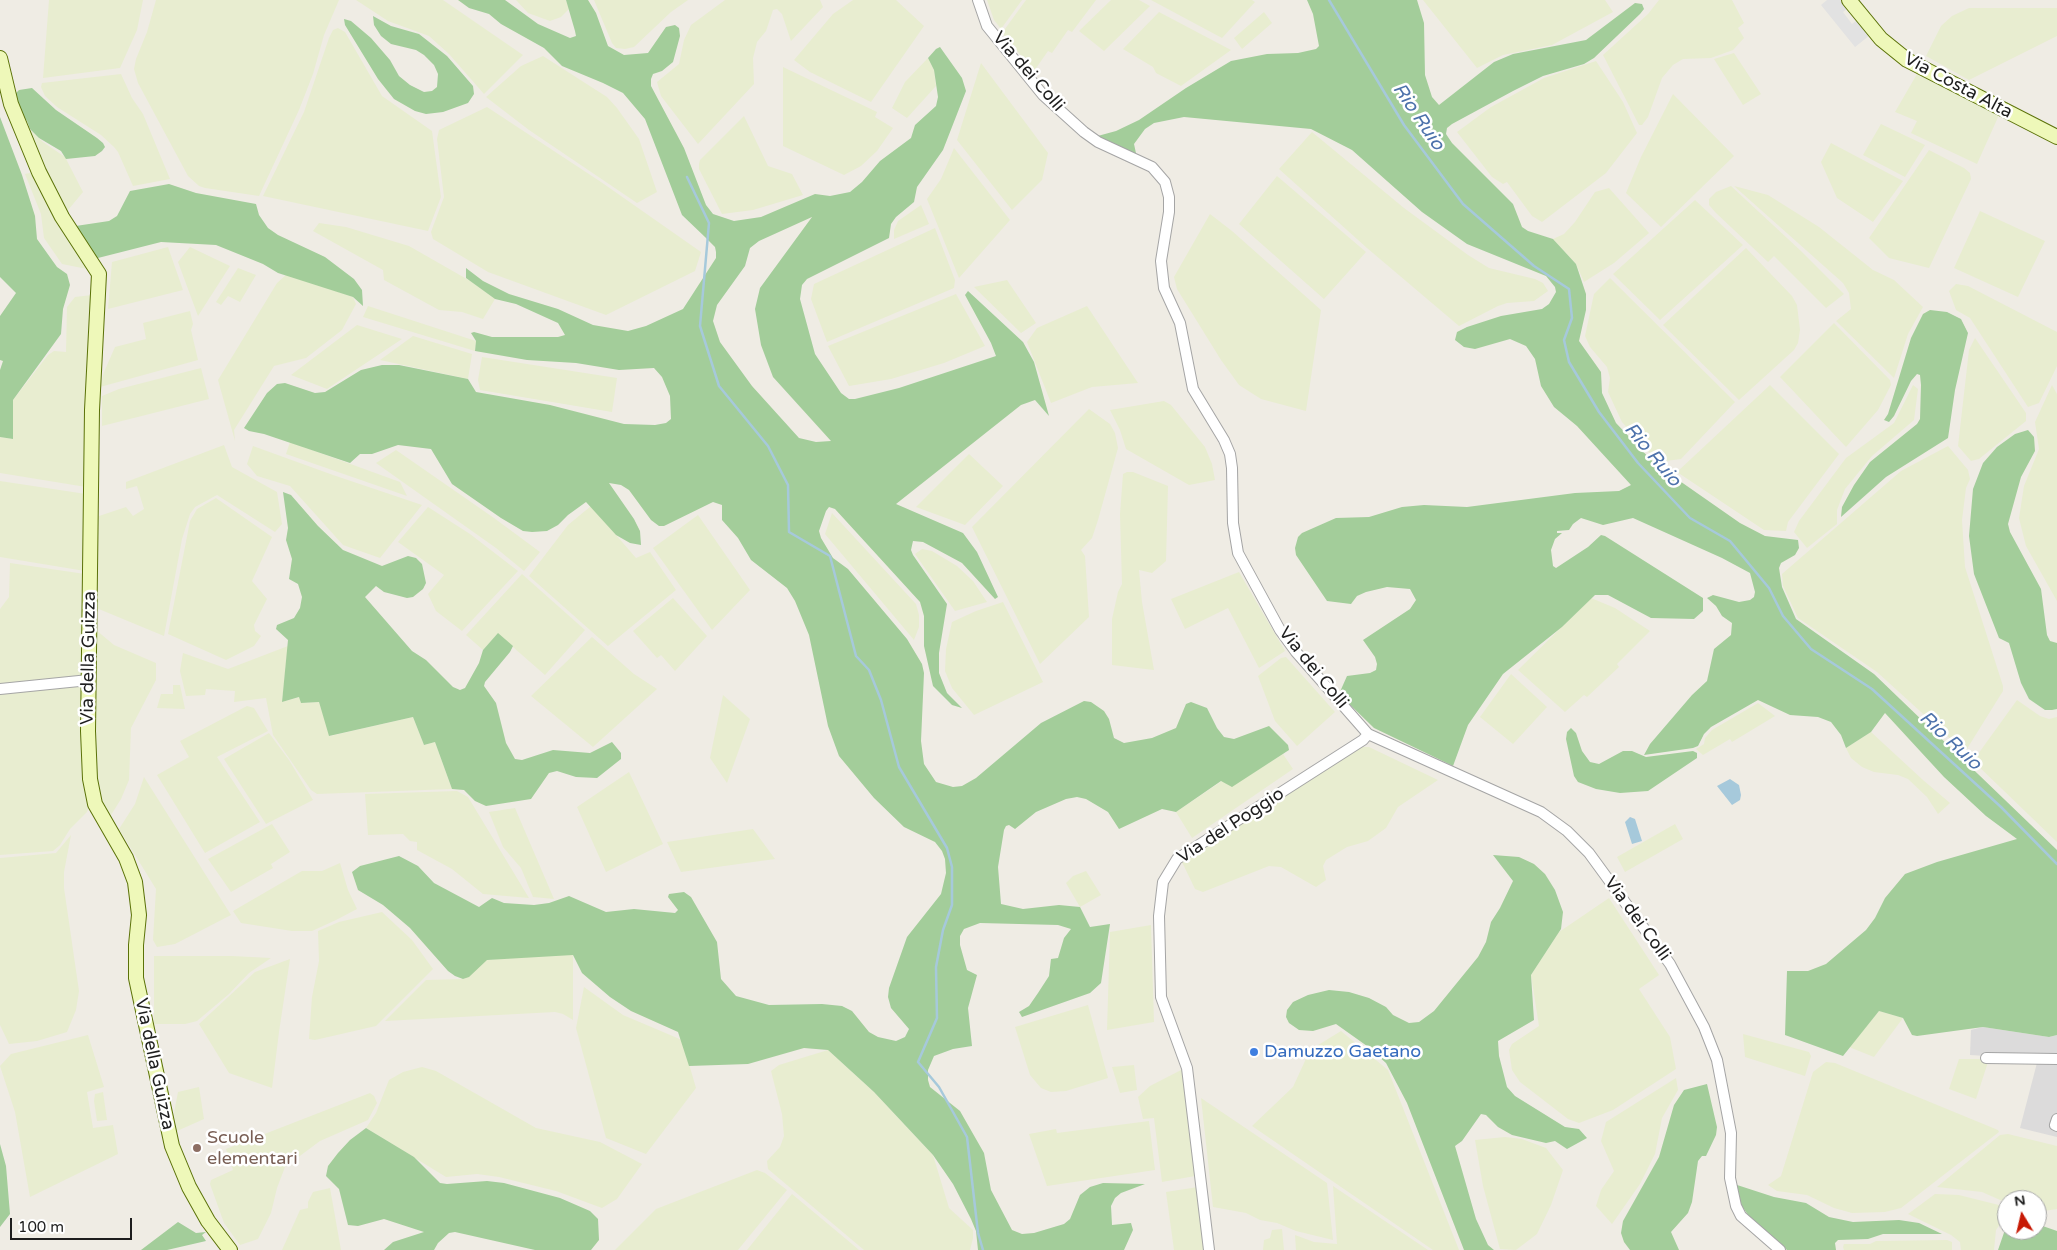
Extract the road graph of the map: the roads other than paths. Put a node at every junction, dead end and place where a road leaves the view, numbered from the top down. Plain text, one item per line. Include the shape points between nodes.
1 (978, 0) edge
2 (1849, 0) edge
3 (0, 58) edge
4 (2057, 137) edge
5 (89, 680) junction
6 (0, 689) edge
7 (1368, 734) junction
8 (1986, 1058) dead end
9 (2057, 1059) edge
10 (2057, 1119) edge
11 (2057, 1126) edge
12 (230, 1250) edge
13 (1209, 1250) edge
14 (1780, 1250) edge

1 - 7 street, Via dei Colli via 988,26 1043,95 1098,142 1152,167 1165,182 1169,212 1161,274 1180,323 1193,389 1230,454 1233,523 1238,553 1280,630
2 - 4 street, Via Costa Alta via 1881,39 1907,60
3 - 5 street, Via della Guizza via 11,104 40,172 62,217 99,274 92,410
5 - 6 street
5 - 12 street, Via della Guizza via 92,792 135,882 139,915 136,978 166,1127 188,1187
7 - 13 street, Via del Poggio via 1364,740 1177,858 1164,882 1159,916 1161,997 1187,1068
7 - 14 street, Via dei Colli via 1541,812 1589,853 1670,964 1704,1027 1717,1060 1731,1133 1730,1178 1736,1206 1741,1216
8 - 9 street
10 - 11 street

